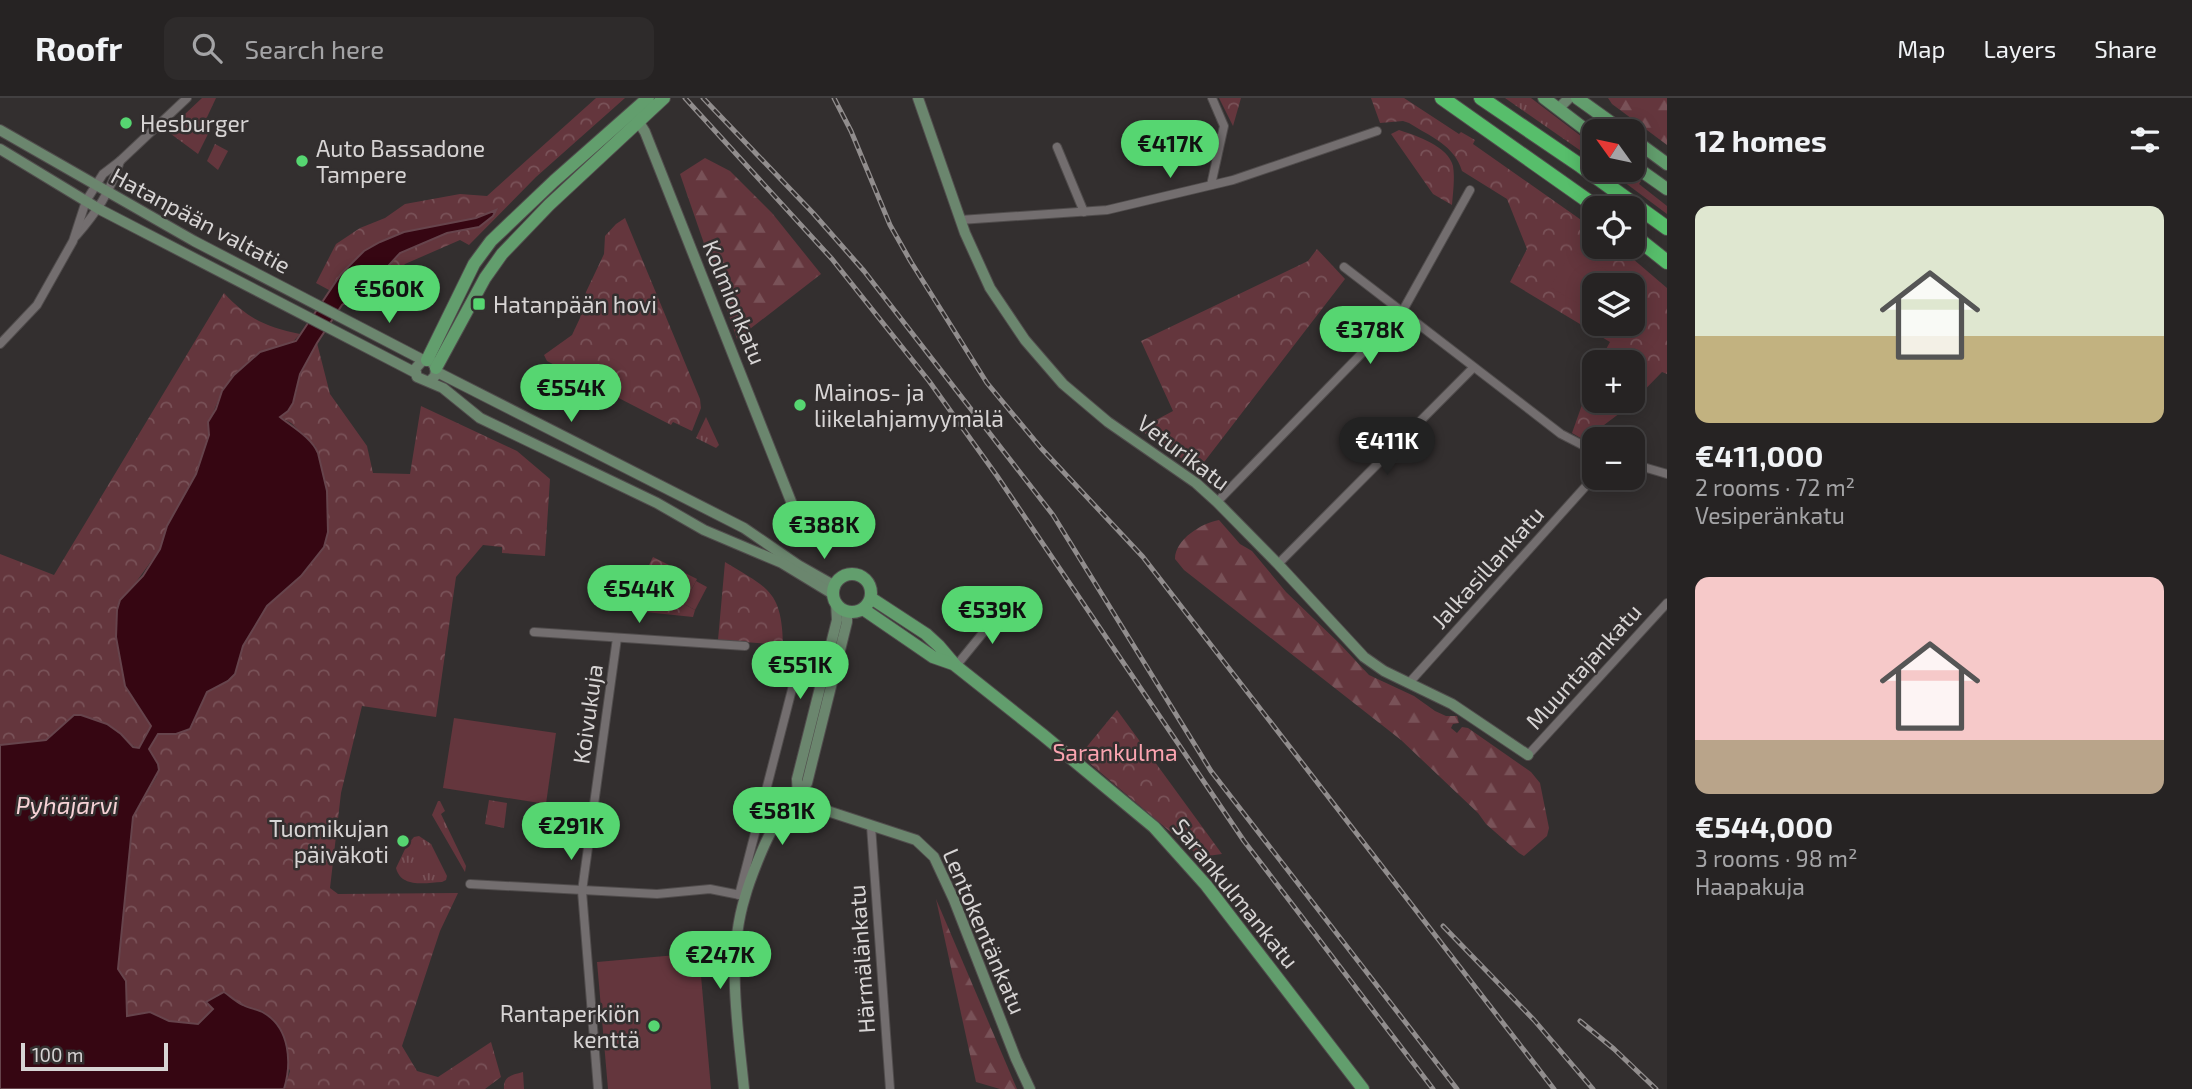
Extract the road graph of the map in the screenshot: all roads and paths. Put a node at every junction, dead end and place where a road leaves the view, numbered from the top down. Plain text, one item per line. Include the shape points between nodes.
1 (187, 98) edge
2 (648, 98) edge
3 (664, 98) edge
4 (918, 98) edge
5 (1212, 98) edge
6 (1442, 98) edge
7 (1481, 98) edge
8 (1545, 98) edge
9 (1569, 98) edge
10 (1577, 98) edge
11 (1559, 109) junction
12 (635, 117) junction
13 (1606, 119) edge
14 (1582, 127) edge
15 (0, 130) edge
16 (1377, 131) dead end
17 (1057, 147) dead end
18 (1645, 147) edge
19 (0, 149) edge
20 (120, 161) junction
21 (1667, 163) edge
22 (1645, 173) edge
23 (1211, 185) junction
24 (94, 186) junction
25 (1667, 190) edge
26 (1470, 191) dead end
27 (108, 193) junction
28 (1582, 197) edge
29 (86, 201) junction
30 (99, 209) junction
31 (1084, 212) junction
32 (960, 220) junction
33 (1667, 229) edge
34 (73, 241) junction
35 (1645, 245) edge
36 (1667, 262) edge
37 (1345, 267) dead end
38 (1402, 312) junction
39 (0, 344) edge
40 (1474, 368) junction
41 (433, 369) junction
42 (415, 373) junction
43 (1582, 445) edge
44 (1645, 468) edge
45 (1667, 474) edge
46 (1582, 490) edge
47 (1217, 502) junction
48 (794, 509) dead end
49 (1278, 564) junction
50 (835, 594) junction
51 (1667, 603) edge
52 (867, 604) junction
53 (1004, 607) dead end
54 (848, 612) junction
55 (534, 632) dead end
56 (617, 638) junction
57 (745, 646) dead end
58 (956, 666) junction
59 (797, 670) dead end
60 (1409, 683) junction
61 (1528, 755) joint
62 (765, 793) junction
63 (796, 802) junction
64 (760, 811) junction
65 (871, 827) junction
66 (470, 884) dead end
67 (582, 891) junction
68 (742, 895) junction
69 (598, 1089) edge
70 (744, 1089) edge
71 (890, 1089) edge
72 (1030, 1089) edge
73 (1363, 1089) edge

1 - 20 street
2 - 12 main road
3 - 12 main road
4 - 32 main road, Veturikatu
5 - 23 street via 1224,126
6 - 28 highway
7 - 33 highway
8 - 11 main road
9 - 11 main road
10 - 13 main road
11 - 14 main road
12 - 41 main road via 502,254
12 - 41 main road via 554,181 491,241 474,264
12 - 48 main road, Kolmionkatu via 645,132
15 - 24 main road, Hatanpään valtatie
16 - 23 street
17 - 31 street
18 - 21 main road
19 - 29 main road, Hatanpään valtatie
20 - 24 street
20 - 27 street
22 - 25 main road
23 - 31 street
24 - 27 main road, Hatanpään valtatie
24 - 29 street
26 - 38 street
27 - 30 street
27 - 41 main road, Hatanpään valtatie
29 - 30 main road, Hatanpään valtatie
29 - 34 street
30 - 34 street
30 - 42 main road, Hatanpään valtatie
31 - 32 street
32 - 47 main road, Veturikatu via 1003,311 1063,384
34 - 39 street via 37,305
35 - 36 highway
37 - 38 street
38 - 40 street
38 - 47 street
40 - 43 street
40 - 49 street
41 - 42 main road via 417,365
41 - 42 main road, Hatanpään valtatie via 421,380
41 - 50 main road, Hatanpään valtatie via 732,522
41 - 50 main road, Hatanpään valtatie via 443,388 480,418 704,530 782,563
44 - 45 street
46 - 60 street, Jalkasillankatu
47 - 49 main road, Veturikatu
49 - 60 main road, Veturikatu via 1364,657
50 - 52 main road via 845,576 859,576 869,584
50 - 54 main road
50 - 63 main road via 837,620 797,779
51 - 61 street, Muuntajankatu
52 - 54 main road
52 - 58 main road, Sarankulmankatu via 926,635
53 - 58 street
54 - 63 main road via 807,783
55 - 56 street
56 - 57 street
56 - 67 street, Koivukuja
58 - 73 main road, Sarankulmankatu via 1177,851
59 - 62 street
60 - 61 main road, Veturikatu via 1452,704
62 - 63 street
62 - 64 street
63 - 64 street
63 - 65 main road, Lentokentänkatu
63 - 68 main road via 774,826
64 - 68 street
65 - 71 street, Härmälänkatu
65 - 72 main road, Lentokentänkatu via 922,843 940,866
66 - 67 street
67 - 68 street via 657,894 710,889
67 - 69 street, Koivukuja
68 - 70 main road via 736,972

